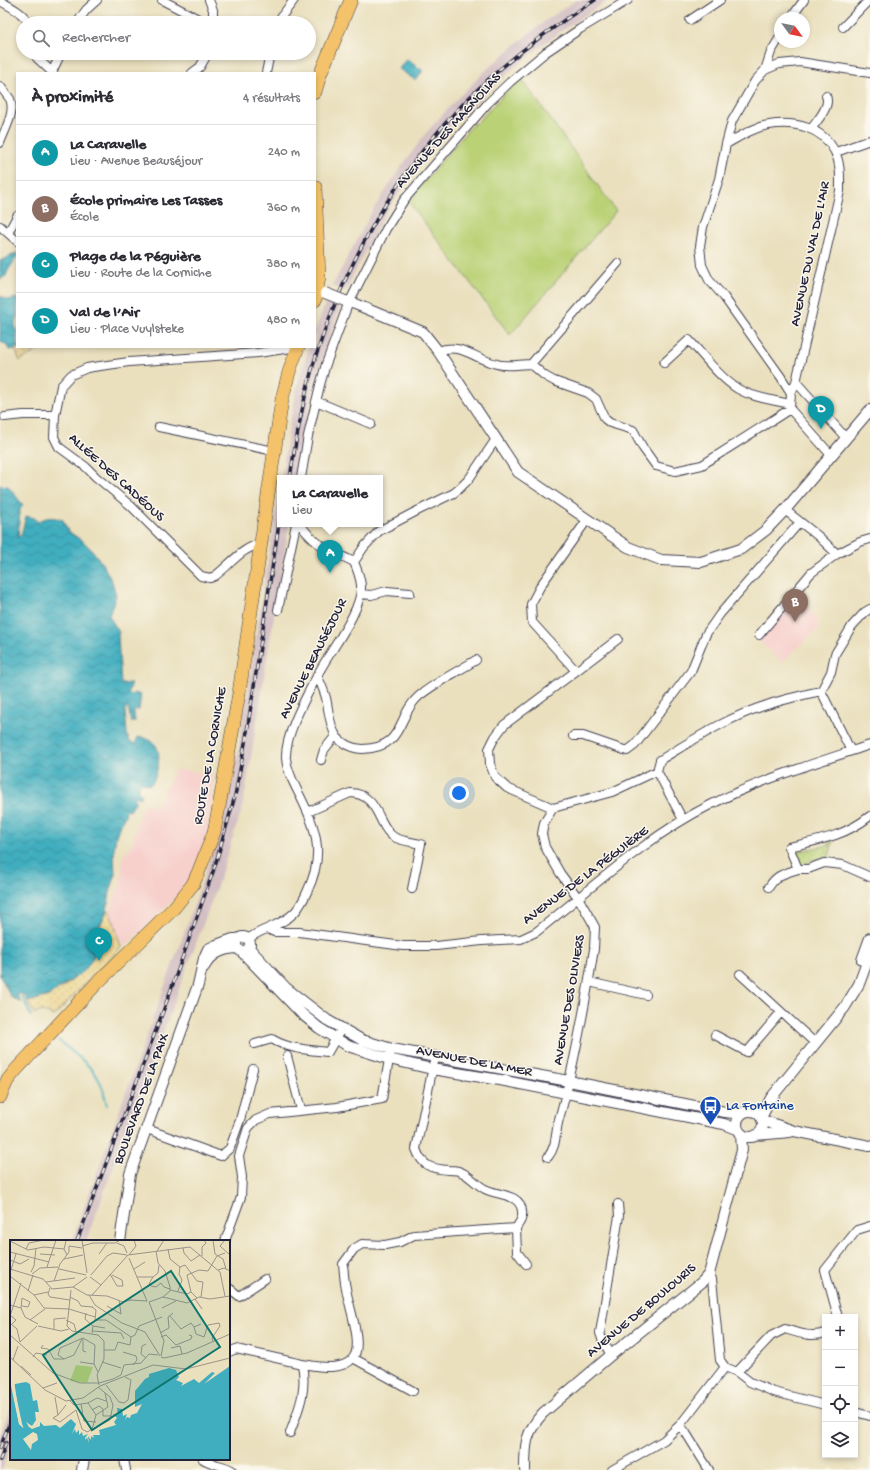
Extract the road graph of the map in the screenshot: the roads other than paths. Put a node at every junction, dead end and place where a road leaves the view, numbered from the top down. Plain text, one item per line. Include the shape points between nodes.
1 (97, 0) edge
2 (162, 0) edge
3 (209, 0) edge
4 (294, 0) edge
5 (351, 0) edge
6 (628, 0) edge
7 (720, 0) edge
8 (804, 0) edge
9 (869, 0) edge
10 (0, 1) edge
11 (795, 12) edge
12 (24, 16) edge
13 (82, 16) edge
14 (193, 16) edge
15 (213, 16) edge
16 (282, 16) edge
17 (690, 20) dead end
18 (843, 27) dead end
19 (774, 47) edge
20 (39, 60) edge
21 (58, 60) edge
22 (204, 60) edge
23 (269, 60) edge
24 (765, 70) junction
25 (52, 72) edge
26 (193, 72) edge
27 (266, 72) edge
28 (870, 73) edge
29 (0, 86) edge
30 (316, 89) edge
31 (826, 96) dead end
32 (811, 129) junction
33 (870, 140) edge
34 (0, 143) edge
35 (726, 144) junction
36 (836, 152) junction
37 (16, 218) edge
38 (0, 226) edge
39 (316, 232) edge
40 (8, 234) junction
41 (16, 240) edge
42 (618, 263) dead end
43 (317, 277) edge
44 (319, 294) edge
45 (347, 301) junction
46 (291, 348) edge
47 (298, 348) edge
48 (438, 352) junction
49 (664, 362) dead end
50 (531, 364) junction
51 (796, 382) junction
52 (791, 393) junction
53 (316, 401) junction
54 (790, 407) junction
55 (870, 410) edge
56 (55, 415) junction
57 (5, 417) dead end
58 (371, 424) dead end
59 (159, 427) dead end
60 (846, 438) junction
61 (496, 439) junction
62 (274, 451) junction
63 (831, 456) junction
64 (302, 475) edge
65 (785, 510) junction
66 (587, 520) junction
67 (800, 522) junction
68 (295, 527) edge
69 (302, 527) edge
70 (870, 539) edge
71 (262, 544) junction
72 (836, 554) junction
73 (354, 562) junction
74 (410, 593) dead end
75 (361, 594) junction
76 (870, 609) edge
77 (278, 610) dead end
78 (759, 635) dead end
79 (618, 639) dead end
80 (476, 660) dead end
81 (576, 671) junction
82 (317, 675) junction
83 (821, 691) junction
84 (336, 735) junction
85 (573, 736) dead end
86 (870, 745) edge
87 (851, 751) junction
88 (321, 760) dead end
89 (657, 771) junction
90 (553, 808) junction
91 (308, 812) junction
92 (870, 816) edge
93 (683, 820) junction
94 (798, 869) junction
95 (870, 876) edge
96 (769, 888) dead end
97 (412, 889) dead end
98 (579, 899) junction
99 (289, 917) junction
100 (268, 929) junction
101 (299, 932) junction
102 (870, 938) edge
103 (243, 945) junction
104 (870, 954) edge
105 (740, 974) dead end
106 (589, 982) junction
107 (646, 995) dead end
108 (851, 996) junction
109 (781, 1012) junction
110 (341, 1029) junction
111 (715, 1035) dead end
112 (336, 1039) junction
113 (815, 1043) junction
114 (255, 1044) dead end
115 (392, 1049) junction
116 (287, 1056) dead end
117 (435, 1057) junction
118 (389, 1059) junction
119 (432, 1068) junction
120 (253, 1069) dead end
121 (569, 1081) junction
122 (567, 1094) junction
123 (0, 1097) edge
124 (771, 1098) junction
125 (301, 1110) junction
126 (752, 1112) junction
127 (741, 1114) junction
128 (761, 1119) junction
129 (147, 1129) junction
130 (739, 1131) junction
131 (794, 1131) junction
132 (754, 1136) junction
133 (870, 1146) edge
134 (742, 1150) junction
135 (548, 1156) dead end
136 (618, 1204) dead end
137 (870, 1226) edge
138 (516, 1228) junction
139 (120, 1240) edge
140 (225, 1240) edge
141 (526, 1264) dead end
142 (709, 1274) junction
143 (265, 1279) dead end
144 (230, 1289) edge
145 (837, 1314) edge
146 (822, 1334) edge
147 (230, 1352) edge
148 (611, 1355) junction
149 (352, 1358) junction
150 (302, 1364) junction
151 (726, 1367) junction
152 (737, 1372) junction
153 (413, 1391) dead end
154 (822, 1404) edge
155 (858, 1413) edge
156 (870, 1416) edge
157 (680, 1425) junction
158 (290, 1433) dead end
159 (84, 1460) edge
160 (124, 1460) edge
161 (204, 1460) edge
162 (82, 1470) edge
163 (126, 1470) edge
164 (232, 1470) edge
165 (525, 1470) edge
166 (612, 1470) edge
167 (709, 1470) edge

1 - 13 street
2 - 14 street
3 - 15 street
4 - 16 street
5 - 30 main road
6 - 45 street, AVENUE DES MAGNOLIAS via 546,52 488,103 404,200
7 - 17 street
8 - 11 street
9 - 18 street
10 - 12 street
19 - 24 street
20 - 25 street
21 - 25 street
22 - 26 street
23 - 27 street
24 - 28 street via 779,64 800,62
24 - 35 street via 755,81 732,121
29 - 34 street via 12,106
31 - 32 street via 826,105
32 - 35 street, AVENUE DU VAL DE L'AIR via 790,123 767,125
32 - 36 street, AVENUE DU VAL DE L'AIR via 825,138
33 - 36 street
35 - 52 street via 719,179 703,227 700,246 702,265 709,280 724,297
36 - 51 street, AVENUE DU VAL DE L'AIR via 840,171 840,191
37 - 40 street
38 - 40 street
39 - 43 main road
40 - 41 street
42 - 50 street
43 - 44 main road
44 - 45 street, bridge
45 - 48 street via 423,332
45 - 53 street
46 - 56 street, ALLÉE DES CADÉOUS via 87,368 71,375 61,386
47 - 62 main road, ROUTE DE LA CORNICHE via 282,399
48 - 50 street via 455,347 498,365
48 - 61 street
49 - 54 street via 689,340 739,389
50 - 54 street via 554,381 588,393 596,399 605,419 633,430 656,466 675,471 702,465
51 - 52 street, AVENUE DU VAL DE L'AIR
51 - 60 street
52 - 54 street, AVENUE DU VAL DE L'AIR
53 - 58 street
53 - 64 street
54 - 63 street
55 - 60 street
56 - 57 street
56 - 71 street, ALLÉE DES CADÉOUS via 54,437 59,447 131,506 201,576 215,576 239,555 256,544
59 - 62 street
60 - 63 street
61 - 66 street via 518,472
61 - 73 street via 460,488 379,531
62 - 71 main road, ROUTE DE LA CORNICHE
63 - 65 street
65 - 66 street via 766,530 741,549 700,562 661,560 628,547
65 - 67 street
66 - 81 street via 530,604 532,622
67 - 72 street
67 - 85 street via 720,614 706,634 691,671 635,745 627,751 583,736
68 - 77 street
69 - 73 street via 324,549
70 - 72 street
71 - 123 main road, ROUTE DE LA CORNICHE via 219,807 214,832 198,873 190,889 173,909 96,984 15,1070
72 - 78 street via 811,573
73 - 75 street, AVENUE BEAUSÉJOUR
74 - 75 street via 387,591 371,595
75 - 82 street, AVENUE BEAUSÉJOUR via 352,618
76 - 83 street via 852,626 835,654 832,672
79 - 81 street
80 - 84 street via 418,698 397,732 386,743 373,748 352,748
81 - 90 street via 504,725 489,749 490,764 495,776 507,788
82 - 84 street
82 - 91 street, AVENUE BEAUSÉJOUR via 290,733 286,752 287,768
83 - 87 street
83 - 89 street via 768,704 713,728 660,760
84 - 88 street via 324,750
86 - 87 street, AVENUE DE LA PÉGUIÈRE
87 - 93 street, AVENUE DE LA PÉGUIÈRE via 760,783 710,804
89 - 90 street via 612,792
89 - 93 street
90 - 98 street, AVENUE DES OLIVIERS via 544,823 542,834 545,847
91 - 97 street via 350,793 362,796 376,809 394,837 421,844
91 - 99 street, AVENUE BEAUSÉJOUR via 316,833 318,857 311,884 302,902
92 - 94 street via 845,832 789,847
93 - 98 street, AVENUE DE LA PÉGUIÈRE via 637,851
94 - 95 street via 808,869 824,863 843,865
94 - 96 street via 778,876
98 - 101 street, AVENUE DE LA PÉGUIÈRE via 536,932 521,940 403,946
98 - 106 street, AVENUE DES OLIVIERS via 595,927
99 - 100 street, AVENUE BEAUSÉJOUR
99 - 101 street via 292,926
100 - 101 street, AVENUE DE LA PÉGUIÈRE via 274,932
100 - 103 street
102 - 108 street
103 - 110 street, AVENUE DE LA MER via 286,988
103 - 112 street, AVENUE DE LA MER via 302,1014
103 - 129 street, BOULEVARD DE LA PAIX via 233,939 208,949 198,985
104 - 108 street via 859,984
105 - 109 street
106 - 107 street
106 - 121 street, AVENUE DES OLIVIERS
108 - 113 street
109 - 111 street via 747,1052
109 - 113 street
110 - 112 street
110 - 115 street, AVENUE DE LA MER via 362,1040
112 - 114 street via 328,1052 301,1048 272,1039
112 - 118 street, AVENUE DE LA MER via 348,1046
113 - 124 street
115 - 117 street, AVENUE DE LA MER
115 - 118 street
116 - 125 street
117 - 119 street
117 - 121 street, AVENUE DE LA MER
118 - 119 street, AVENUE DE LA MER
118 - 125 street via 382,1100
119 - 122 street, AVENUE DE LA MER
119 - 138 street via 416,1149 420,1159 434,1168 464,1173 486,1190 517,1200 522,1207 523,1216
120 - 129 street via 230,1148 221,1156
121 - 122 street, AVENUE DES OLIVIERS
121 - 127 street, AVENUE DE LA MER
122 - 130 street, AVENUE DE LA MER via 724,1124
122 - 135 street, AVENUE DES OLIVIERS via 553,1150
124 - 126 street
124 - 128 street
125 - 140 street via 270,1114 256,1120 248,1128 239,1156 241,1197
126 - 127 street
126 - 128 street
127 - 130 street via 737,1121
128 - 131 street
128 - 132 street via 762,1129
129 - 139 street, BOULEVARD DE LA PAIX via 130,1174
130 - 132 street via 746,1136
130 - 134 street, AVENUE DE BOULOURIS
131 - 132 street
131 - 133 street
132 - 134 street, AVENUE DE BOULOURIS
134 - 142 street, AVENUE DE BOULOURIS
136 - 148 street via 620,1216 600,1333
137 - 145 street via 857,1230 825,1270
138 - 141 street via 517,1252
138 - 149 street via 414,1235 400,1242 385,1245 362,1244 354,1249 343,1264 357,1347
142 - 148 street, AVENUE DE BOULOURIS
142 - 151 street via 712,1279 720,1360
143 - 144 street via 239,1296
146 - 152 street via 801,1334 785,1329 771,1336
147 - 150 street via 236,1349
148 - 165 street, AVENUE DE BOULOURIS via 534,1423 525,1446
149 - 150 street via 341,1365 324,1368
149 - 153 street
150 - 158 street via 305,1378 303,1395
151 - 152 street
151 - 157 street
152 - 154 street via 750,1382 774,1392
155 - 156 street
157 - 166 street via 664,1440
157 - 167 street
159 - 162 street
160 - 163 street
161 - 164 street

